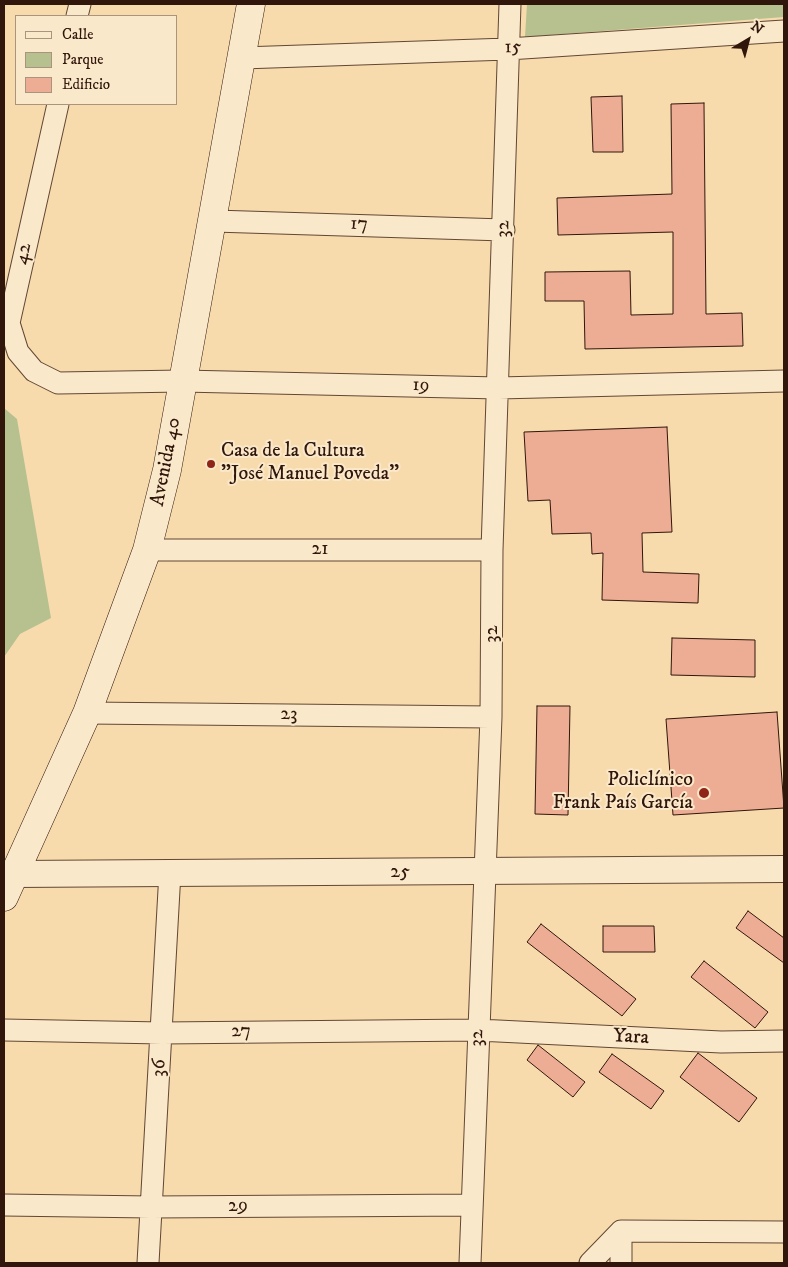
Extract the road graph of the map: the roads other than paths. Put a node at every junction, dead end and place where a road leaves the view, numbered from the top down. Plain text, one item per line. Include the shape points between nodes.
1 (251, 4) edge
2 (510, 4) edge
3 (784, 31) edge
4 (508, 48) junction
5 (242, 58) junction
6 (58, 105) edge
7 (214, 221) junction
8 (504, 230) junction
9 (182, 381) junction
10 (784, 381) edge
11 (58, 383) joint
12 (499, 388) junction
13 (148, 550) junction
14 (492, 550) junction
15 (87, 713) junction
16 (491, 717) junction
17 (784, 869) edge
18 (170, 872) junction
19 (486, 873) junction
20 (10, 885) edge
21 (4, 1030) edge
22 (478, 1030) junction
23 (162, 1033) junction
24 (784, 1041) edge
25 (4, 1205) edge
26 (472, 1205) junction
27 (151, 1207) junction
28 (621, 1231) junction
29 (784, 1232) edge
30 (148, 1263) edge
31 (470, 1263) edge
32 (590, 1263) edge
33 (621, 1263) edge

1 - 5 main road, Avenida 40
2 - 4 street, 32
3 - 4 street, 15
4 - 5 street, 15
4 - 8 street, 32
5 - 7 main road, Avenida 40
6 - 11 street, 42 via 9,323 18,352 34,371
7 - 8 street, 17
7 - 9 main road, Avenida 40
8 - 12 street, 32
9 - 11 street, 19
9 - 12 street, 19
9 - 13 main road, Avenida 40 via 168,470
10 - 12 street, 19
12 - 14 street, 32
13 - 14 street, 21
13 - 15 main road, Avenida 40
14 - 16 street, 32
15 - 16 street, 23
15 - 20 main road, Avenida 40
16 - 19 street, 32
17 - 19 street, 25
18 - 19 street, 25
18 - 20 street, 25
18 - 23 street, 36
19 - 22 street, 32
21 - 23 street, 27
22 - 23 street, 27
22 - 24 street, Yara via 721,1042
22 - 26 street, 32
23 - 27 street, 36
25 - 27 street, 29
26 - 27 street, 29
26 - 31 street, 32
27 - 30 street, 36
28 - 29 street
28 - 32 street
28 - 33 street

